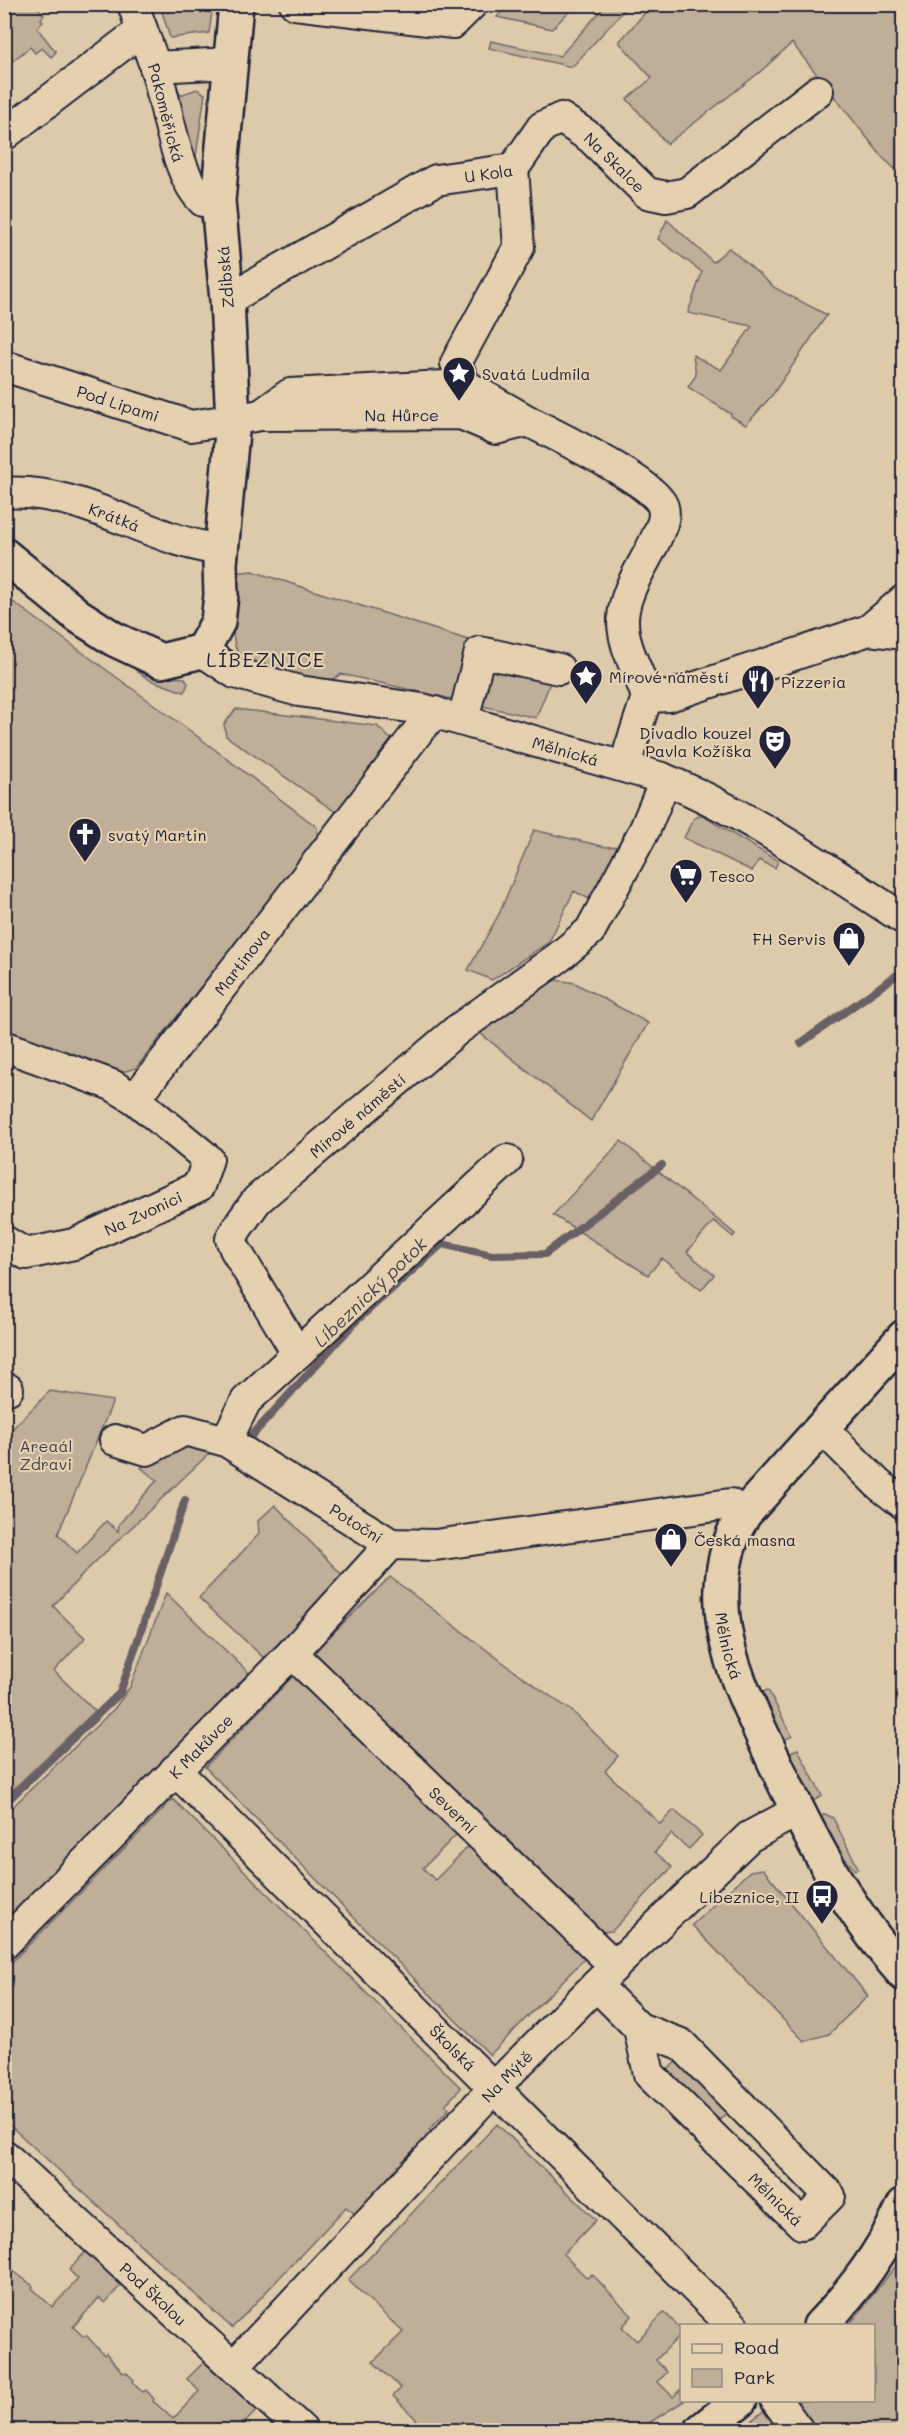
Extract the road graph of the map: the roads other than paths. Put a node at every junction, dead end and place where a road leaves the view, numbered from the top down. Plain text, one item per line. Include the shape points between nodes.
1 (236, 4) edge
2 (295, 4) edge
3 (472, 4) edge
4 (137, 17) edge
5 (230, 63) junction
6 (155, 67) junction
7 (818, 91) dead end
8 (4, 135) edge
9 (513, 169) junction
10 (218, 201) junction
11 (227, 300) junction
12 (4, 366) edge
13 (465, 385) junction
14 (247, 418) junction
15 (528, 421) junction
16 (4, 493) edge
17 (222, 550) junction
18 (4, 555) edge
19 (903, 600) edge
20 (869, 630) junction
21 (903, 634) edge
22 (202, 651) junction
23 (559, 669) dead end
24 (647, 697) junction
25 (435, 712) junction
26 (463, 720) junction
27 (627, 767) junction
28 (662, 777) junction
29 (903, 919) edge
30 (4, 1046) edge
31 (135, 1099) junction
32 (507, 1160) dead end
33 (4, 1241) edge
34 (903, 1337) edge
35 (297, 1353) junction
36 (821, 1428) junction
37 (115, 1440) dead end
38 (226, 1441) junction
39 (903, 1504) edge
40 (745, 1513) junction
41 (391, 1544) junction
42 (292, 1653) junction
43 (175, 1770) junction
44 (797, 1811) junction
45 (4, 1944) edge
46 (903, 1974) edge
47 (606, 1976) junction
48 (639, 2028) junction
49 (494, 2088) junction
50 (4, 2155) edge
51 (903, 2205) edge
52 (732, 2324) edge
53 (821, 2324) edge
54 (234, 2366) junction
55 (737, 2402) edge
56 (777, 2402) edge
57 (302, 2430) edge
58 (702, 2430) edge
59 (798, 2430) edge

1 - 5 street, Zdibská
2 - 3 street via 453,23
4 - 6 street, Pakoměřická
4 - 8 street
5 - 6 street
5 - 10 street, Zdibská
6 - 10 street, Pakoměřická via 182,166 203,201
7 - 9 street, Na Skalce via 687,193 666,197 647,193 591,138 561,118 542,127
9 - 11 street, U Kola via 436,180
9 - 13 street, U Kola via 519,247 456,363
10 - 11 street, Zdibská
11 - 14 street, Zdibská
12 - 14 street, Pod Lipami via 191,426
13 - 14 street, Na Hůrce via 290,394
13 - 15 street
14 - 15 street, Na Hůrce via 461,414 496,429
14 - 17 street, Zdibská
15 - 24 street via 586,450 660,501 664,517 660,530 633,582 623,617 627,649
16 - 17 street, Krátká via 57,496 192,546
17 - 22 street via 218,622
18 - 22 street via 77,615 114,639 161,661
19 - 20 street
20 - 21 street
20 - 24 street via 669,696
22 - 25 street, Mělnická via 235,673 299,691
23 - 26 street via 480,652
24 - 27 street
25 - 26 street, Mělnická
25 - 31 street, Martinova
26 - 27 street, Mělnická
27 - 28 street, Mělnická
28 - 29 street, Mělnická via 752,822
28 - 35 street, Mírové náměstí via 661,790 645,829 590,931 457,1030 257,1200 237,1228 231,1239
30 - 31 street via 112,1085
31 - 33 street, Na Zvonici via 208,1159 199,1186 74,1244 26,1254
32 - 35 street
34 - 36 street, Mělnická
35 - 38 street via 246,1401
36 - 39 street
36 - 40 street, Mělnická
37 - 38 street, Potoční via 147,1450 185,1430
38 - 41 street, Potoční
40 - 41 street, Potoční via 730,1504 435,1545
40 - 44 street, Mělnická via 725,1561 721,1588 723,1625 739,1681
41 - 42 street, K Makůvce
42 - 43 street, K Makůvce
42 - 47 street, Severní
43 - 45 street, K Makůvce
43 - 49 street, Školská
44 - 46 street, Mělnická via 845,1898
44 - 47 street, Na Mýtě via 749,1837
47 - 48 street, Mělnická
47 - 49 street, Na Mýtě
48 - 48 street, Mělnická via 649,2074 802,2224 830,2196 681,2044
49 - 52 street, Školská
49 - 54 street, Na Mýtě
50 - 54 street, Pod Školou
51 - 53 street via 890,2235 842,2303
54 - 57 street, Pod Školou
55 - 58 street
56 - 59 street

